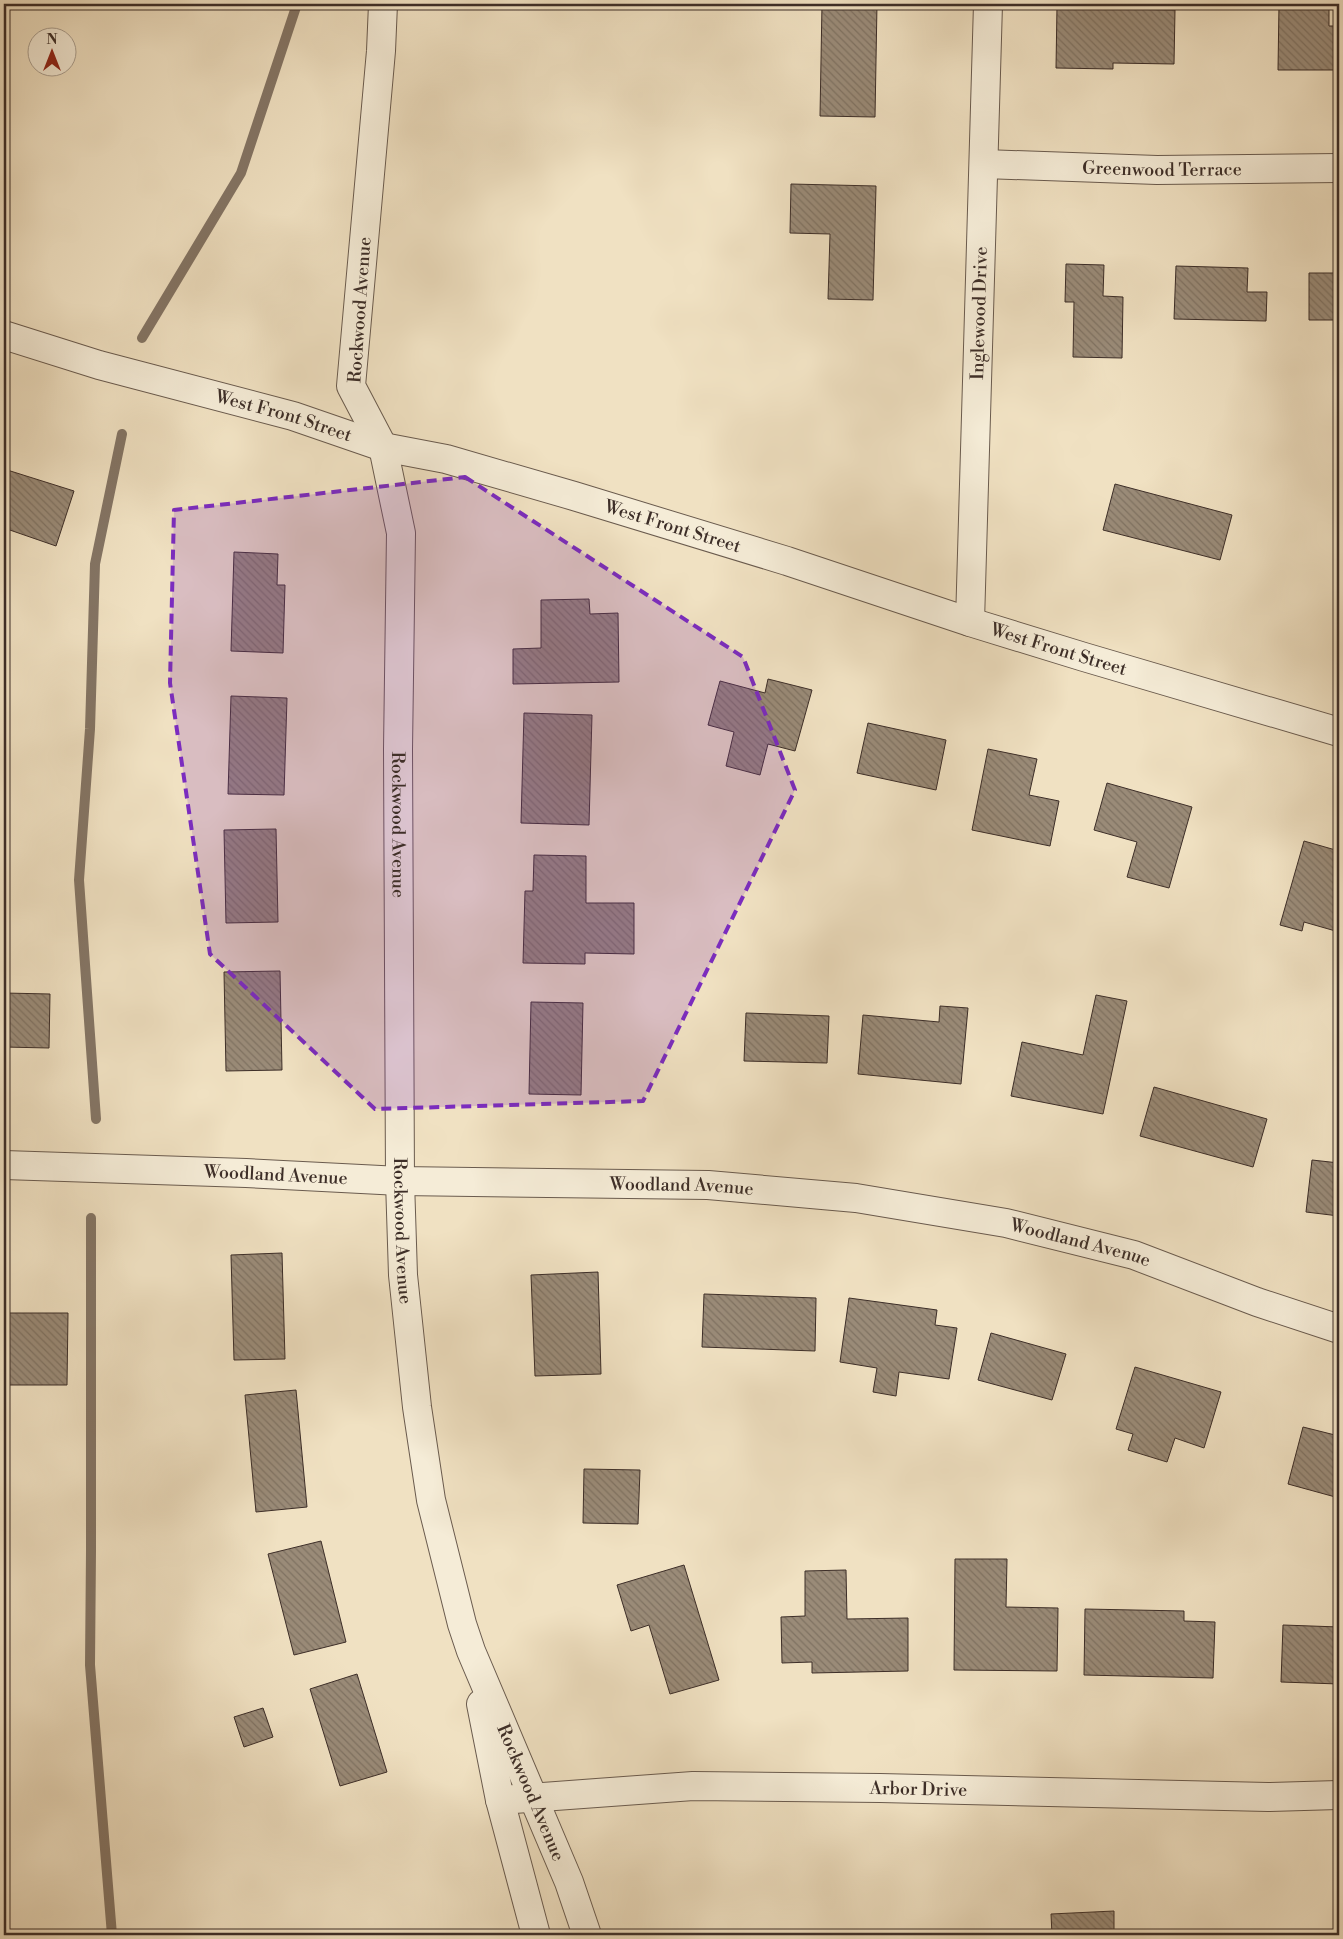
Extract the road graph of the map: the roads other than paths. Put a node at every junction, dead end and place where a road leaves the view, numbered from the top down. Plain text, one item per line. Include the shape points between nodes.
1 (383, 4) edge
2 (988, 4) edge
3 (984, 164) junction
4 (1339, 168) edge
5 (4, 335) edge
6 (383, 447) junction
7 (970, 622) junction
8 (1339, 732) edge
9 (4, 1166) edge
10 (400, 1180) junction
11 (1339, 1329) edge
12 (471, 1651) junction
13 (1338, 1795) edge
14 (534, 1798) junction
15 (500, 1800) junction
16 (536, 1935) edge
17 (587, 1935) edge

1 - 6 street, Rockwood Avenue via 351,386
2 - 3 street, Inglewood Drive
3 - 4 street, Greenwood Terrace via 1157,170
3 - 7 street, Inglewood Drive
5 - 6 street, West Front Street via 99,365 293,416
6 - 7 street, West Front Street via 446,459 574,496 787,561
6 - 10 street, Rockwood Avenue via 401,534 398,749
7 - 8 street, West Front Street
9 - 10 street, Woodland Avenue
10 - 11 street, Woodland Avenue via 708,1184 856,1198 1006,1223 1134,1255
10 - 12 street, Rockwood Avenue via 403,1275 431,1500
12 - 14 street, Rockwood Avenue
12 - 15 street, Rockwood Avenue
13 - 14 street, Arbor Drive via 1268,1797 693,1786
14 - 15 street, Arbor Drive
14 - 17 street, Rockwood Avenue via 570,1882
15 - 16 street, Rockwood Avenue

